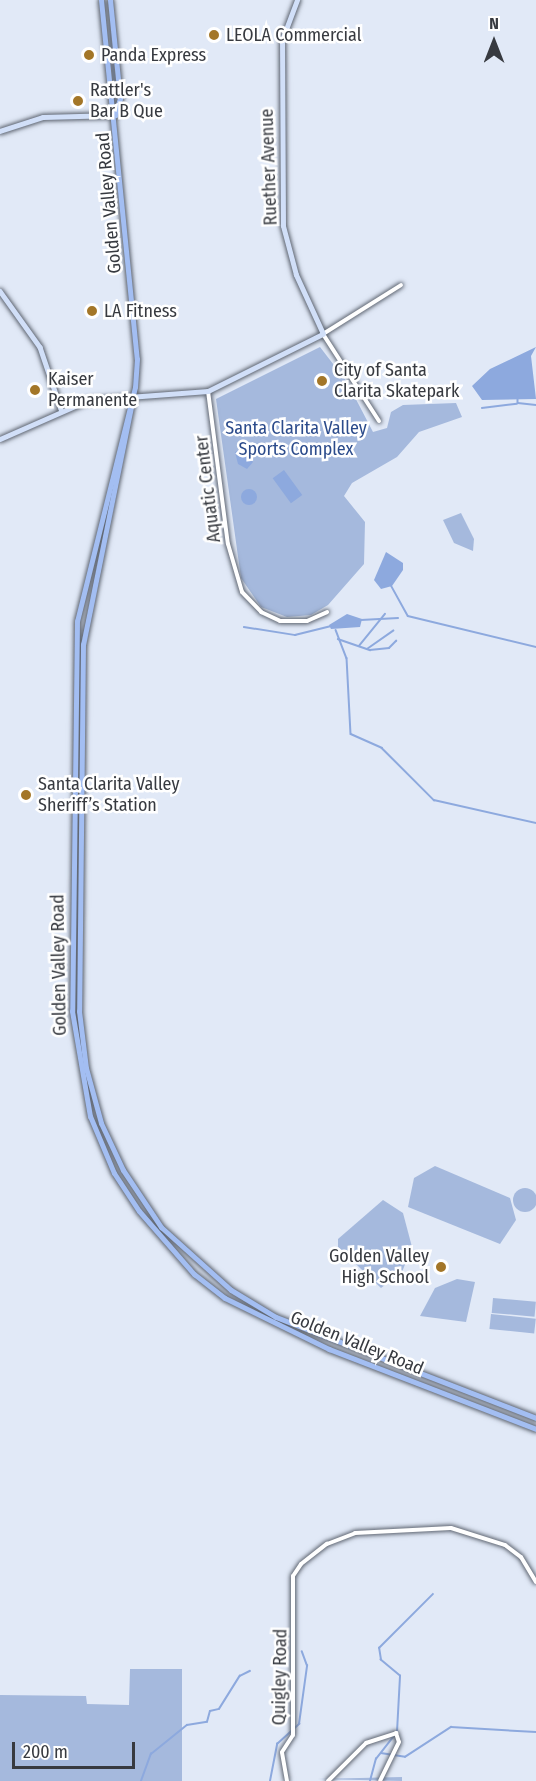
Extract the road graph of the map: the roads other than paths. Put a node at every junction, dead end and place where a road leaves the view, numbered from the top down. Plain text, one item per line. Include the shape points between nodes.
1 (101, 0) edge
2 (110, 0) edge
3 (297, 0) edge
4 (116, 115) junction
5 (0, 131) edge
6 (401, 285) dead end
7 (0, 291) edge
8 (323, 334) junction
9 (208, 391) junction
10 (133, 397) junction
11 (61, 409) junction
12 (379, 421) dead end
13 (0, 439) edge
14 (327, 612) dead end
15 (536, 1418) edge
16 (536, 1429) edge
17 (536, 1582) edge
18 (287, 1781) edge
19 (328, 1781) edge
20 (380, 1781) edge

1 - 4 main road, Golden Valley Road via 110,101
2 - 4 main road, Golden Valley Road via 120,98
3 - 8 street, Ruether Avenue via 282,40 283,226 296,275
4 - 5 street via 43,117
4 - 10 main road, Golden Valley Road via 136,329
6 - 8 street
7 - 11 street via 40,347
8 - 9 street
8 - 12 street, Ruether Avenue
9 - 10 street
9 - 14 street, Aquatic Center via 228,544 242,592 261,612 280,621 307,621
10 - 11 street via 98,398
10 - 15 main road, Golden Valley Road via 83,644 79,1011 86,1068 101,1124 123,1170 156,1219 231,1290 276,1317
10 - 16 main road, Golden Valley Road via 90,550 76,640 72,1011 82,1085 100,1144 139,1211 166,1244 236,1305 328,1349
11 - 13 street
17 - 18 street, Quigley Road via 521,1557 505,1545 429,1526 355,1533 327,1544 295,1570 293,1735 282,1752
19 - 20 street via 366,1743 396,1733 399,1742

